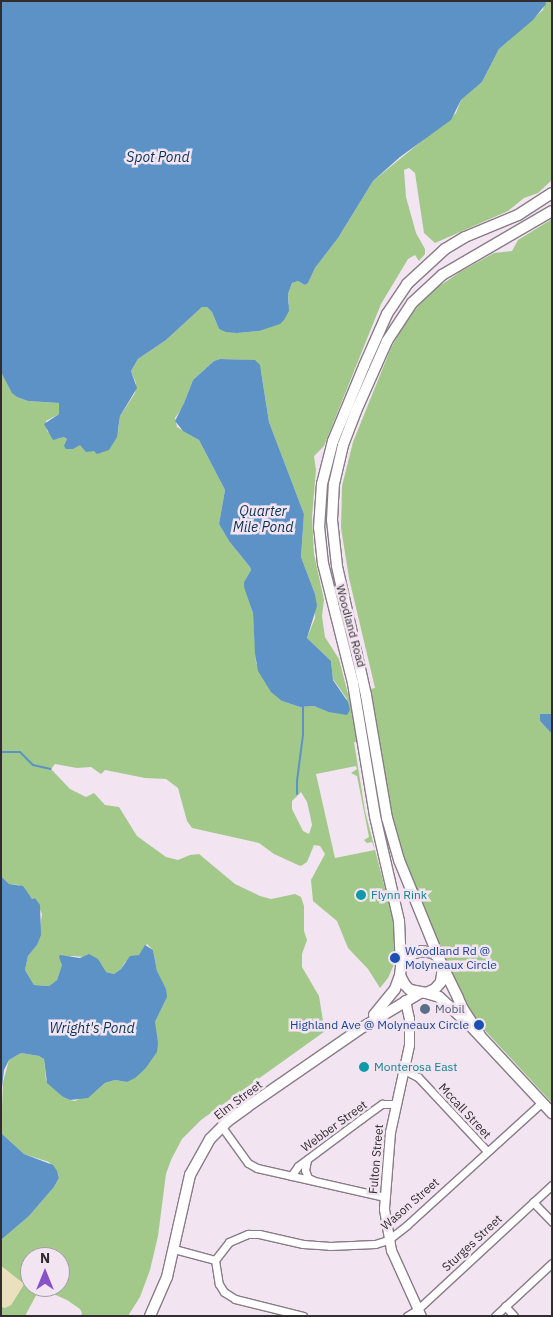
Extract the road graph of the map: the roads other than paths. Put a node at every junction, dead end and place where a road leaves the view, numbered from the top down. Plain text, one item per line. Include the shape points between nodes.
1 (552, 193) edge
2 (552, 211) edge
3 (487, 227) junction
4 (496, 244) junction
5 (394, 302) junction
6 (406, 311) junction
7 (365, 721) junction
8 (441, 962) junction
9 (401, 971) junction
10 (423, 993) junction
11 (405, 1000) junction
12 (363, 1027) junction
13 (480, 1035) junction
14 (404, 1070) junction
15 (542, 1102) junction
16 (395, 1104) junction
17 (552, 1113) edge
18 (222, 1127) junction
19 (487, 1151) junction
20 (308, 1158) junction
21 (291, 1176) junction
22 (315, 1181) junction
23 (552, 1185) edge
24 (385, 1197) junction
25 (533, 1202) junction
26 (552, 1222) edge
27 (388, 1240) junction
28 (174, 1249) junction
29 (215, 1260) junction
30 (552, 1263) edge
31 (505, 1306) junction
32 (420, 1313) edge
33 (150, 1316) edge
34 (303, 1316) edge
35 (407, 1316) edge
36 (495, 1316) edge
37 (514, 1316) edge

1 - 3 main road, Woodland Road via 524,212
2 - 4 main road, Woodland Road
3 - 4 main road
3 - 5 main road, Woodland Road via 438,254 411,279
4 - 6 main road, Woodland Road via 442,275
5 - 6 main road
5 - 7 main road, Woodland Road via 333,441 319,506 323,564
6 - 7 main road, Woodland Road via 385,345 348,431 337,467 333,497 338,572
7 - 8 main road, Woodland Road via 399,860
7 - 9 main road, Woodland Road via 375,816 399,921
8 - 9 main road via 427,951 415,952 404,960
8 - 10 main road via 441,982 435,989
8 - 13 main road, Woodland Road via 463,1009
9 - 10 main road via 406,986
9 - 12 main road, Elm Street via 395,989
10 - 11 main road, Elm Street
10 - 13 main road via 439,997
11 - 12 main road, Elm Street
11 - 14 street, Fulton Street via 409,1037
12 - 18 main road, Elm Street
13 - 15 main road
14 - 16 street, Fulton Street
14 - 19 street, Mccall Street via 418,1077
15 - 17 main road
15 - 19 street, Wason Street
16 - 20 street, Webber Street via 378,1107
16 - 24 street, Fulton Street
18 - 21 street via 251,1165
18 - 28 main road, Elm Street via 204,1147 192,1170
19 - 27 street, Wason Street
20 - 21 street, Webber Street
20 - 22 street via 305,1170 308,1178
21 - 22 street
22 - 24 street
23 - 25 street, Sturges Street
24 - 27 street, Fulton Street
25 - 26 street
25 - 32 street, Sturges Street
27 - 29 street, Wason Street via 375,1244 330,1246 248,1234 229,1242
27 - 32 street, Fulton Street
28 - 29 street
28 - 33 main road, Elm Street via 167,1278
29 - 34 street via 219,1284 231,1297
30 - 31 street
31 - 36 street
31 - 37 street
32 - 35 street, Sturges Street

